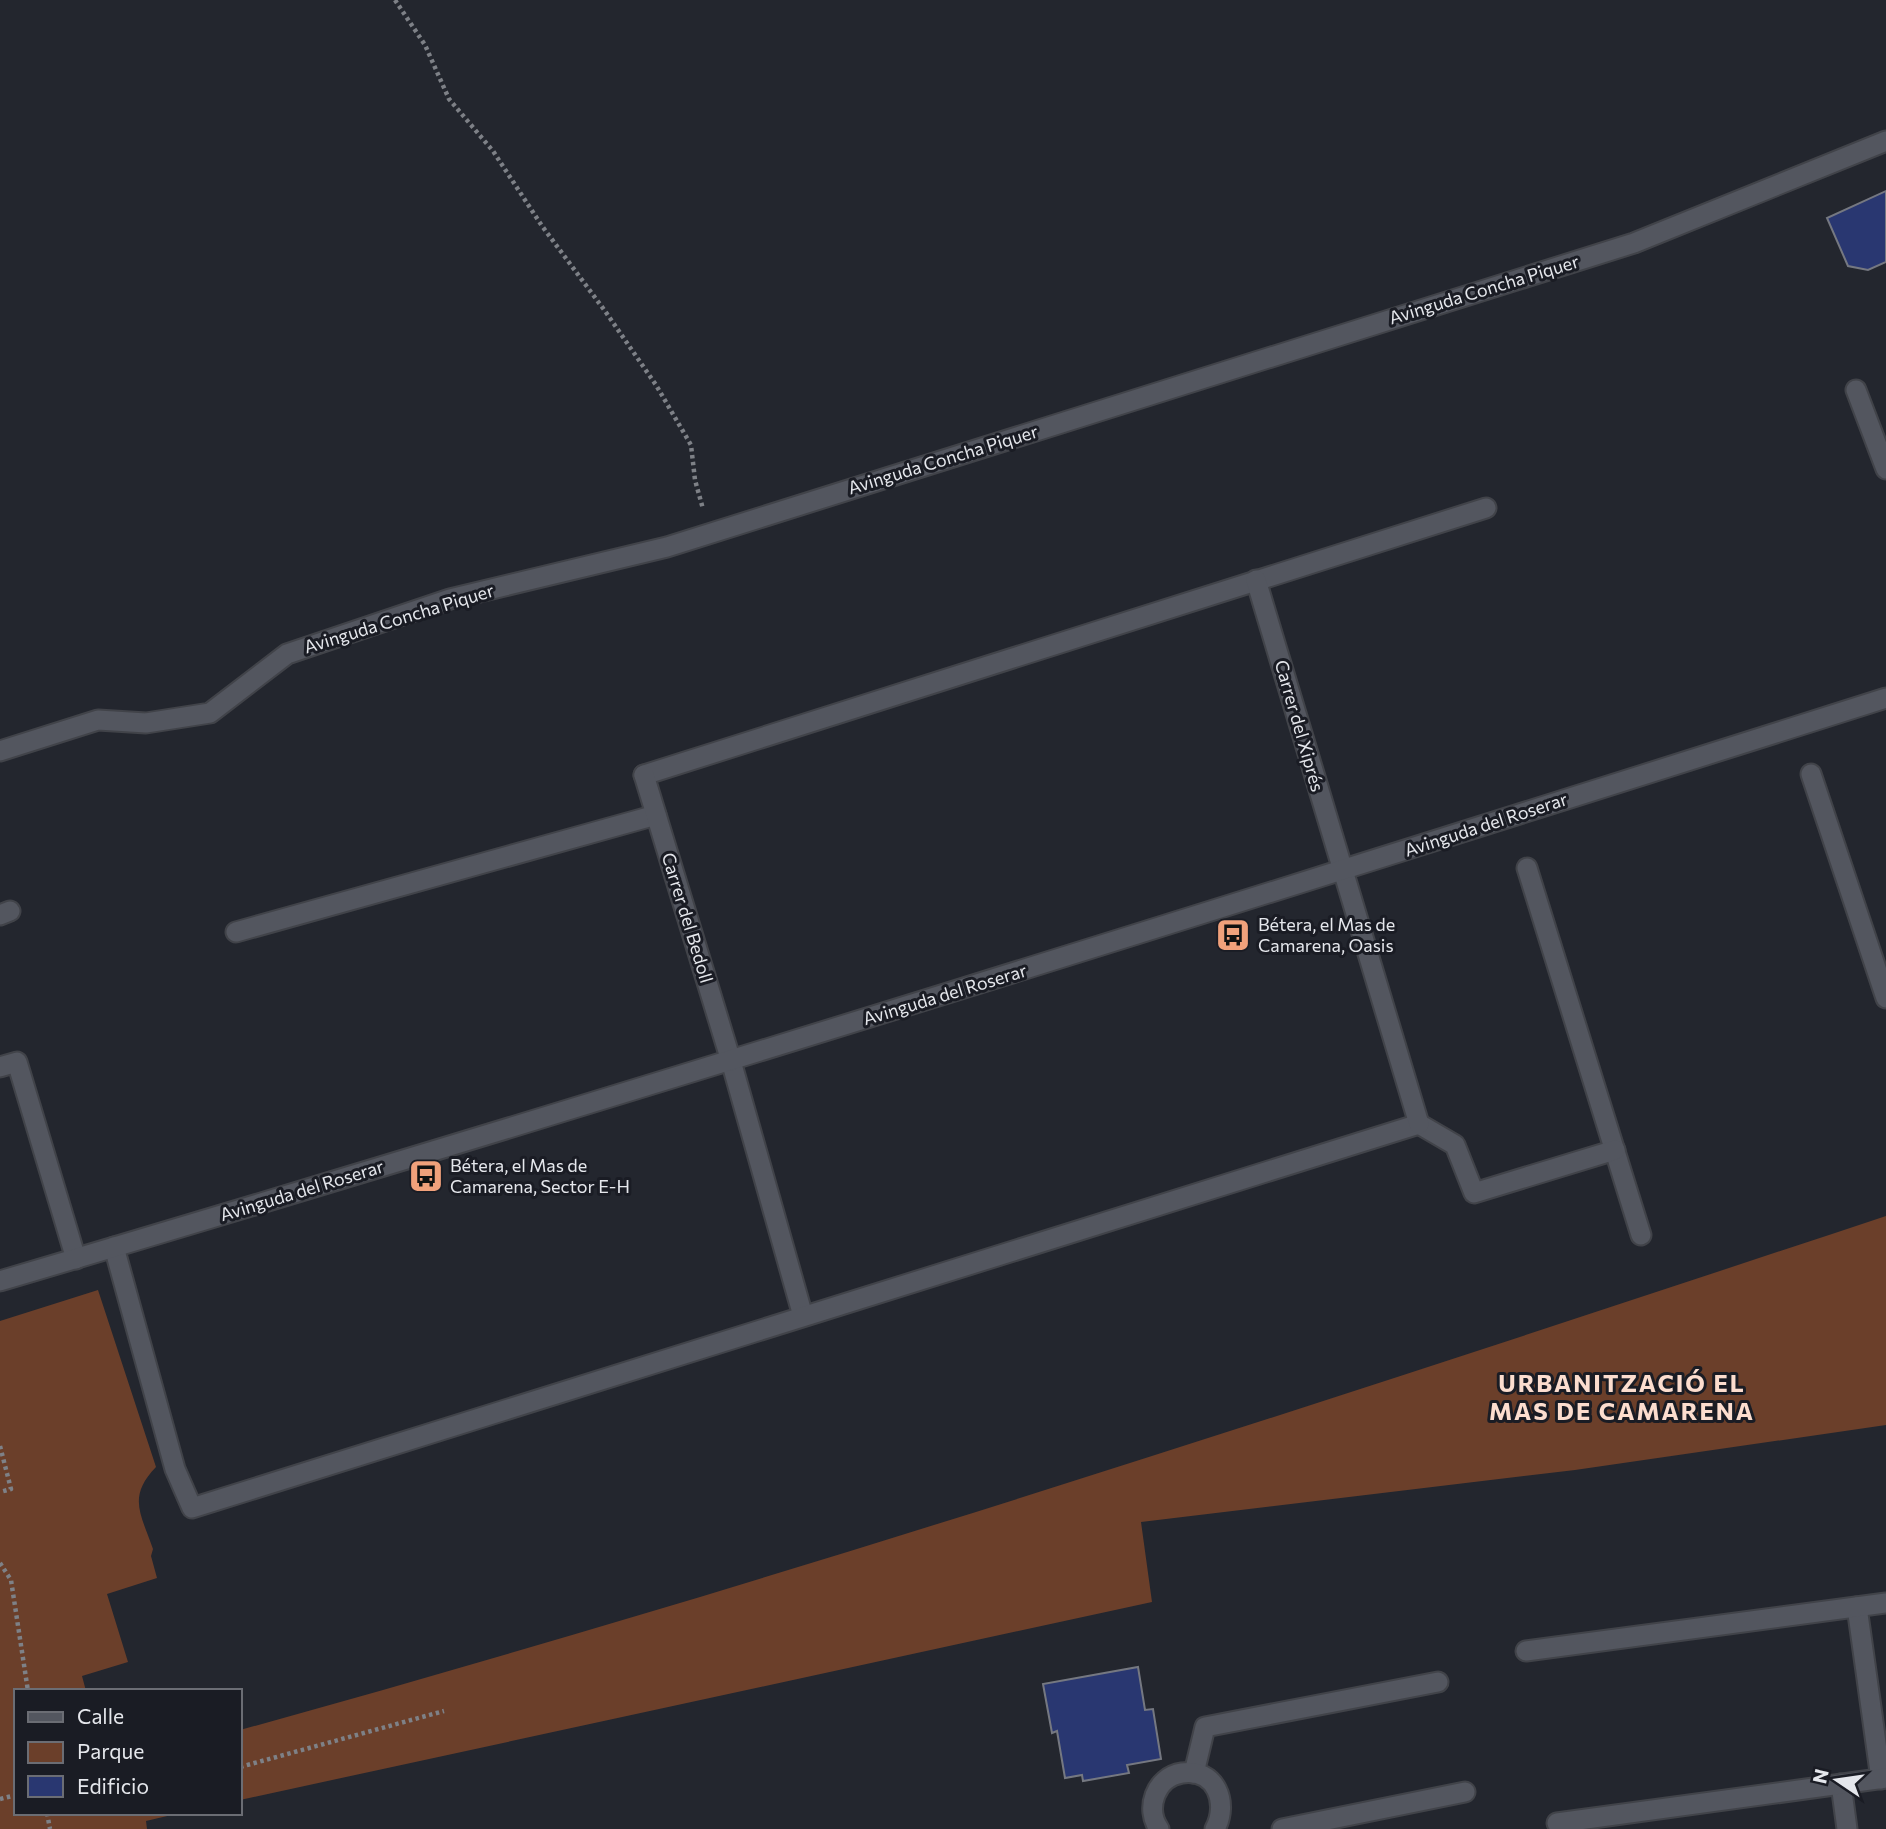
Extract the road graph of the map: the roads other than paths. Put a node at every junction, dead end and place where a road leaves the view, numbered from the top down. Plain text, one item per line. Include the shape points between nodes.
1 (1886, 141) edge
2 (1856, 390) dead end
3 (1886, 469) edge
4 (1486, 508) dead end
5 (1256, 580) junction
6 (1886, 698) edge
7 (0, 751) edge
8 (1811, 774) dead end
9 (656, 815) junction
10 (1527, 868) dead end
11 (1341, 871) junction
12 (236, 932) dead end
13 (1886, 998) edge
14 (731, 1061) junction
15 (0, 1067) edge
16 (1419, 1124) junction
17 (1615, 1150) junction
18 (1641, 1235) dead end
19 (114, 1247) junction
20 (76, 1259) junction
21 (0, 1281) edge
22 (803, 1316) junction
23 (1886, 1603) edge
24 (1857, 1606) junction
25 (1525, 1651) dead end
26 (1438, 1682) dead end
27 (1194, 1773) junction
28 (1883, 1779) edge
29 (1841, 1784) junction
30 (1465, 1792) dead end
31 (1218, 1823) edge
32 (1557, 1823) dead end
33 (1159, 1829) edge
34 (1238, 1829) edge
35 (1282, 1829) edge
36 (1847, 1829) edge

1 - 7 street, Avinguda Concha Piquer via 1634,243 667,547 450,599 287,654 210,713 146,723 98,720
2 - 3 street
4 - 5 street
5 - 9 street, Carrer del Bedoll via 644,775
5 - 11 street, Carrer del Xiprés
6 - 11 street, Avinguda del Roserar
8 - 13 street
9 - 12 street
9 - 14 street, Carrer del Bedoll
10 - 17 street
11 - 14 street, Avinguda del Roserar
11 - 16 street, Carrer del Xiprés
14 - 19 street, Avinguda del Roserar
14 - 22 street, Carrer del Bedoll
15 - 20 street via 17,1062
16 - 17 street via 1455,1145 1474,1193
16 - 22 street
17 - 18 street
19 - 20 street, Avinguda del Roserar
19 - 22 street via 175,1469 192,1508
20 - 21 street, Avinguda del Roserar
23 - 24 street
24 - 25 street
24 - 28 street
26 - 27 street via 1205,1727
27 - 31 street via 1217,1788 1223,1806
27 - 33 street via 1170,1777 1157,1789 1152,1813
28 - 29 street
29 - 32 street
29 - 36 street
30 - 35 street
31 - 34 street

